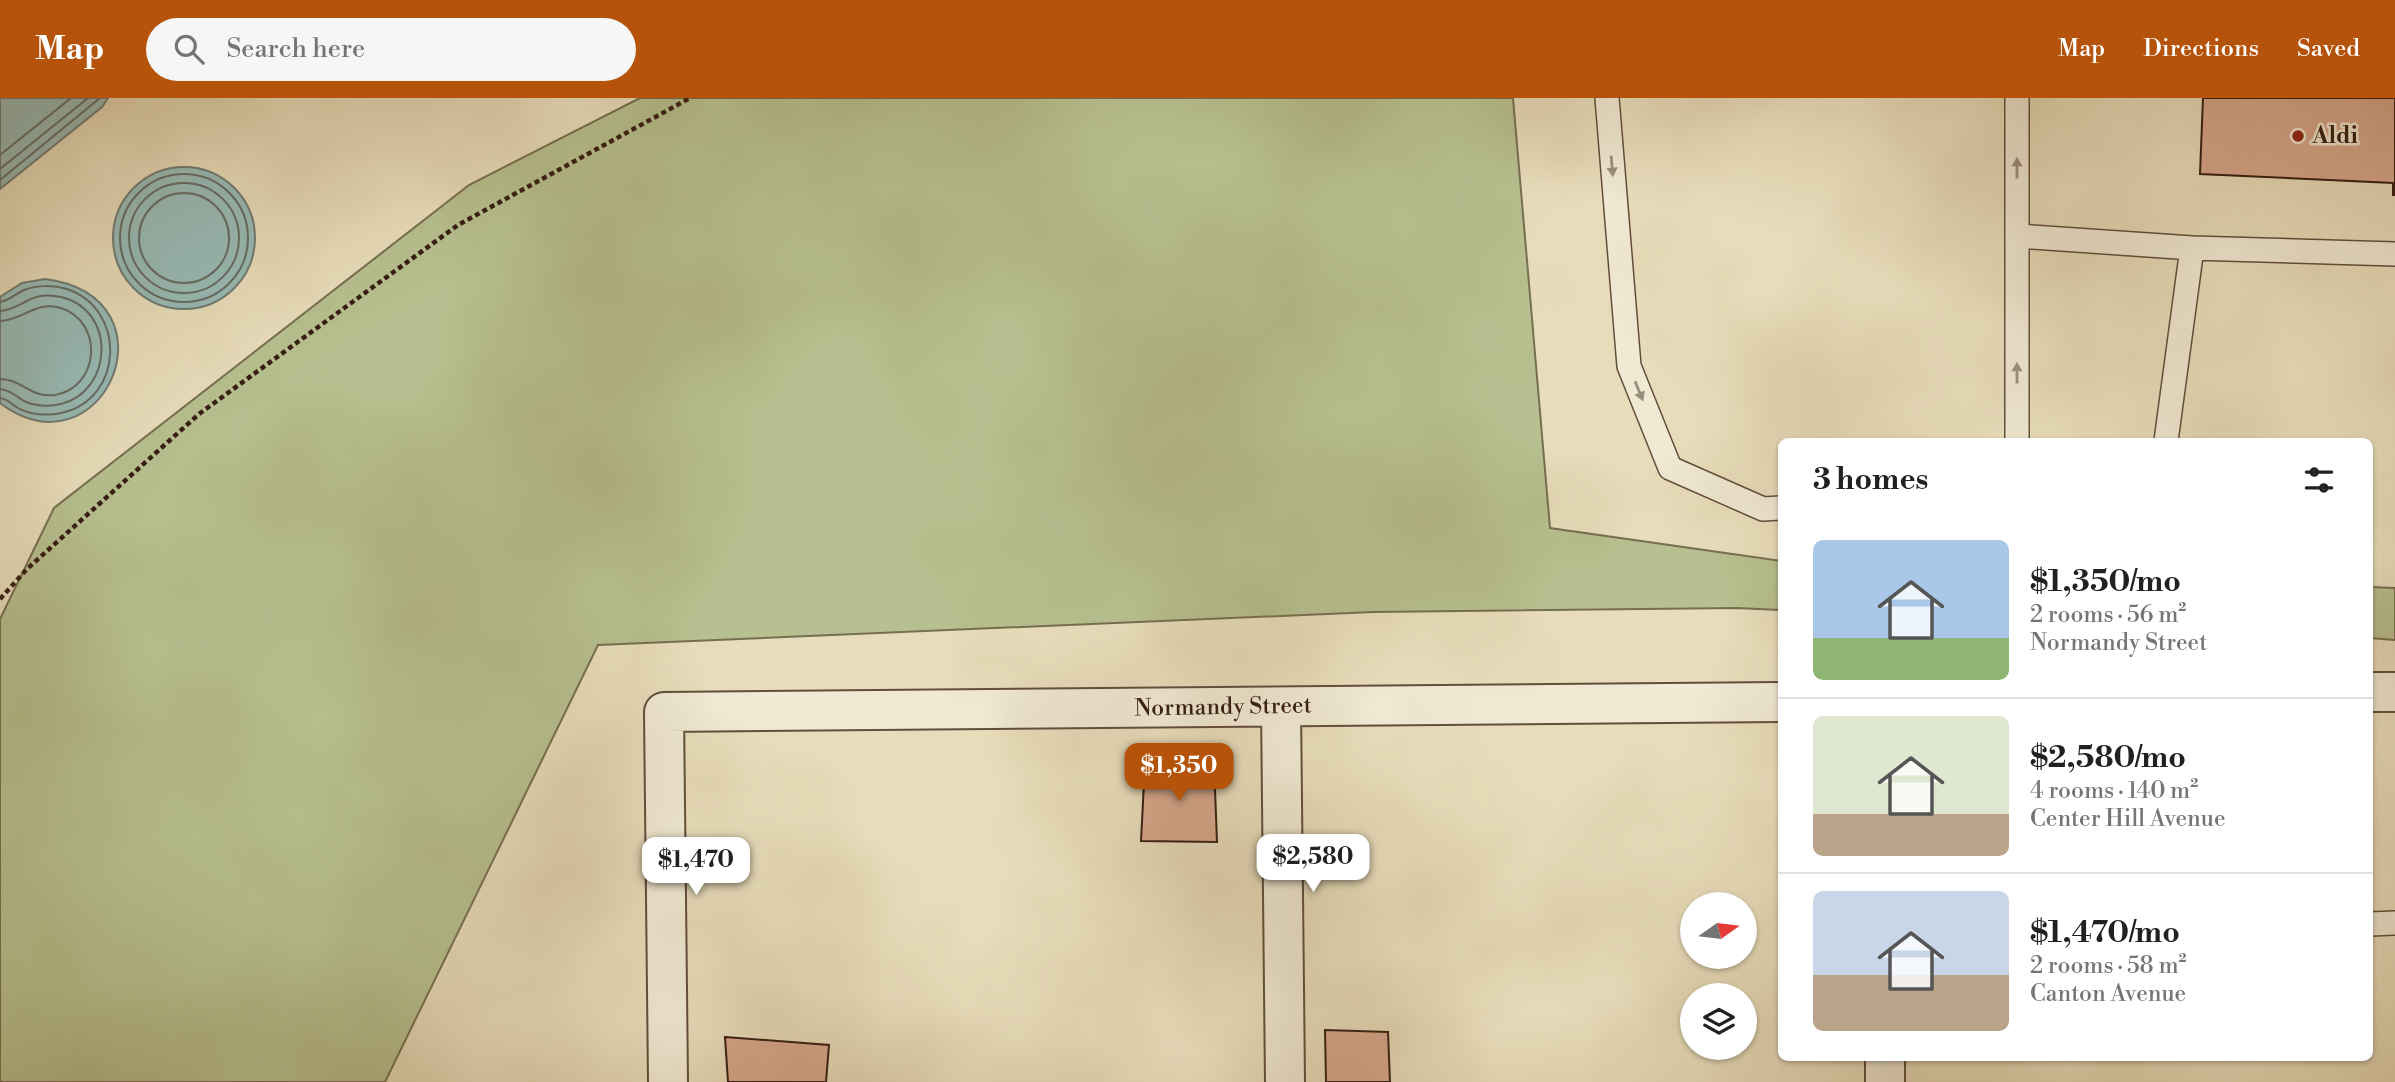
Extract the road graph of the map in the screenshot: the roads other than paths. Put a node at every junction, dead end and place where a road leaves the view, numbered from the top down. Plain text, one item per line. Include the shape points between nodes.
1 (1607, 98) edge
2 (2017, 98) edge
3 (2018, 236) junction
4 (2192, 248) junction
5 (2395, 254) edge
6 (2017, 438) edge
7 (2166, 438) edge
8 (1778, 508) edge
9 (2373, 692) edge
10 (2395, 692) edge
11 (1778, 702) edge
12 (1281, 706) junction
13 (2395, 923) edge
14 (2373, 924) edge
15 (1885, 1061) edge
16 (668, 1082) edge
17 (1285, 1082) edge
18 (1885, 1082) edge

1 -> 8 lane via 1629,366 1670,468 1763,509
3 -> 2 lane
3 - 4 lane
6 -> 3 lane
4 - 5 lane
4 - 7 lane
9 - 10 street
11 - 12 street, Normandy Street
12 - 16 street, Normandy Street via 664,712
12 - 17 street
13 - 14 lane
15 - 18 street

